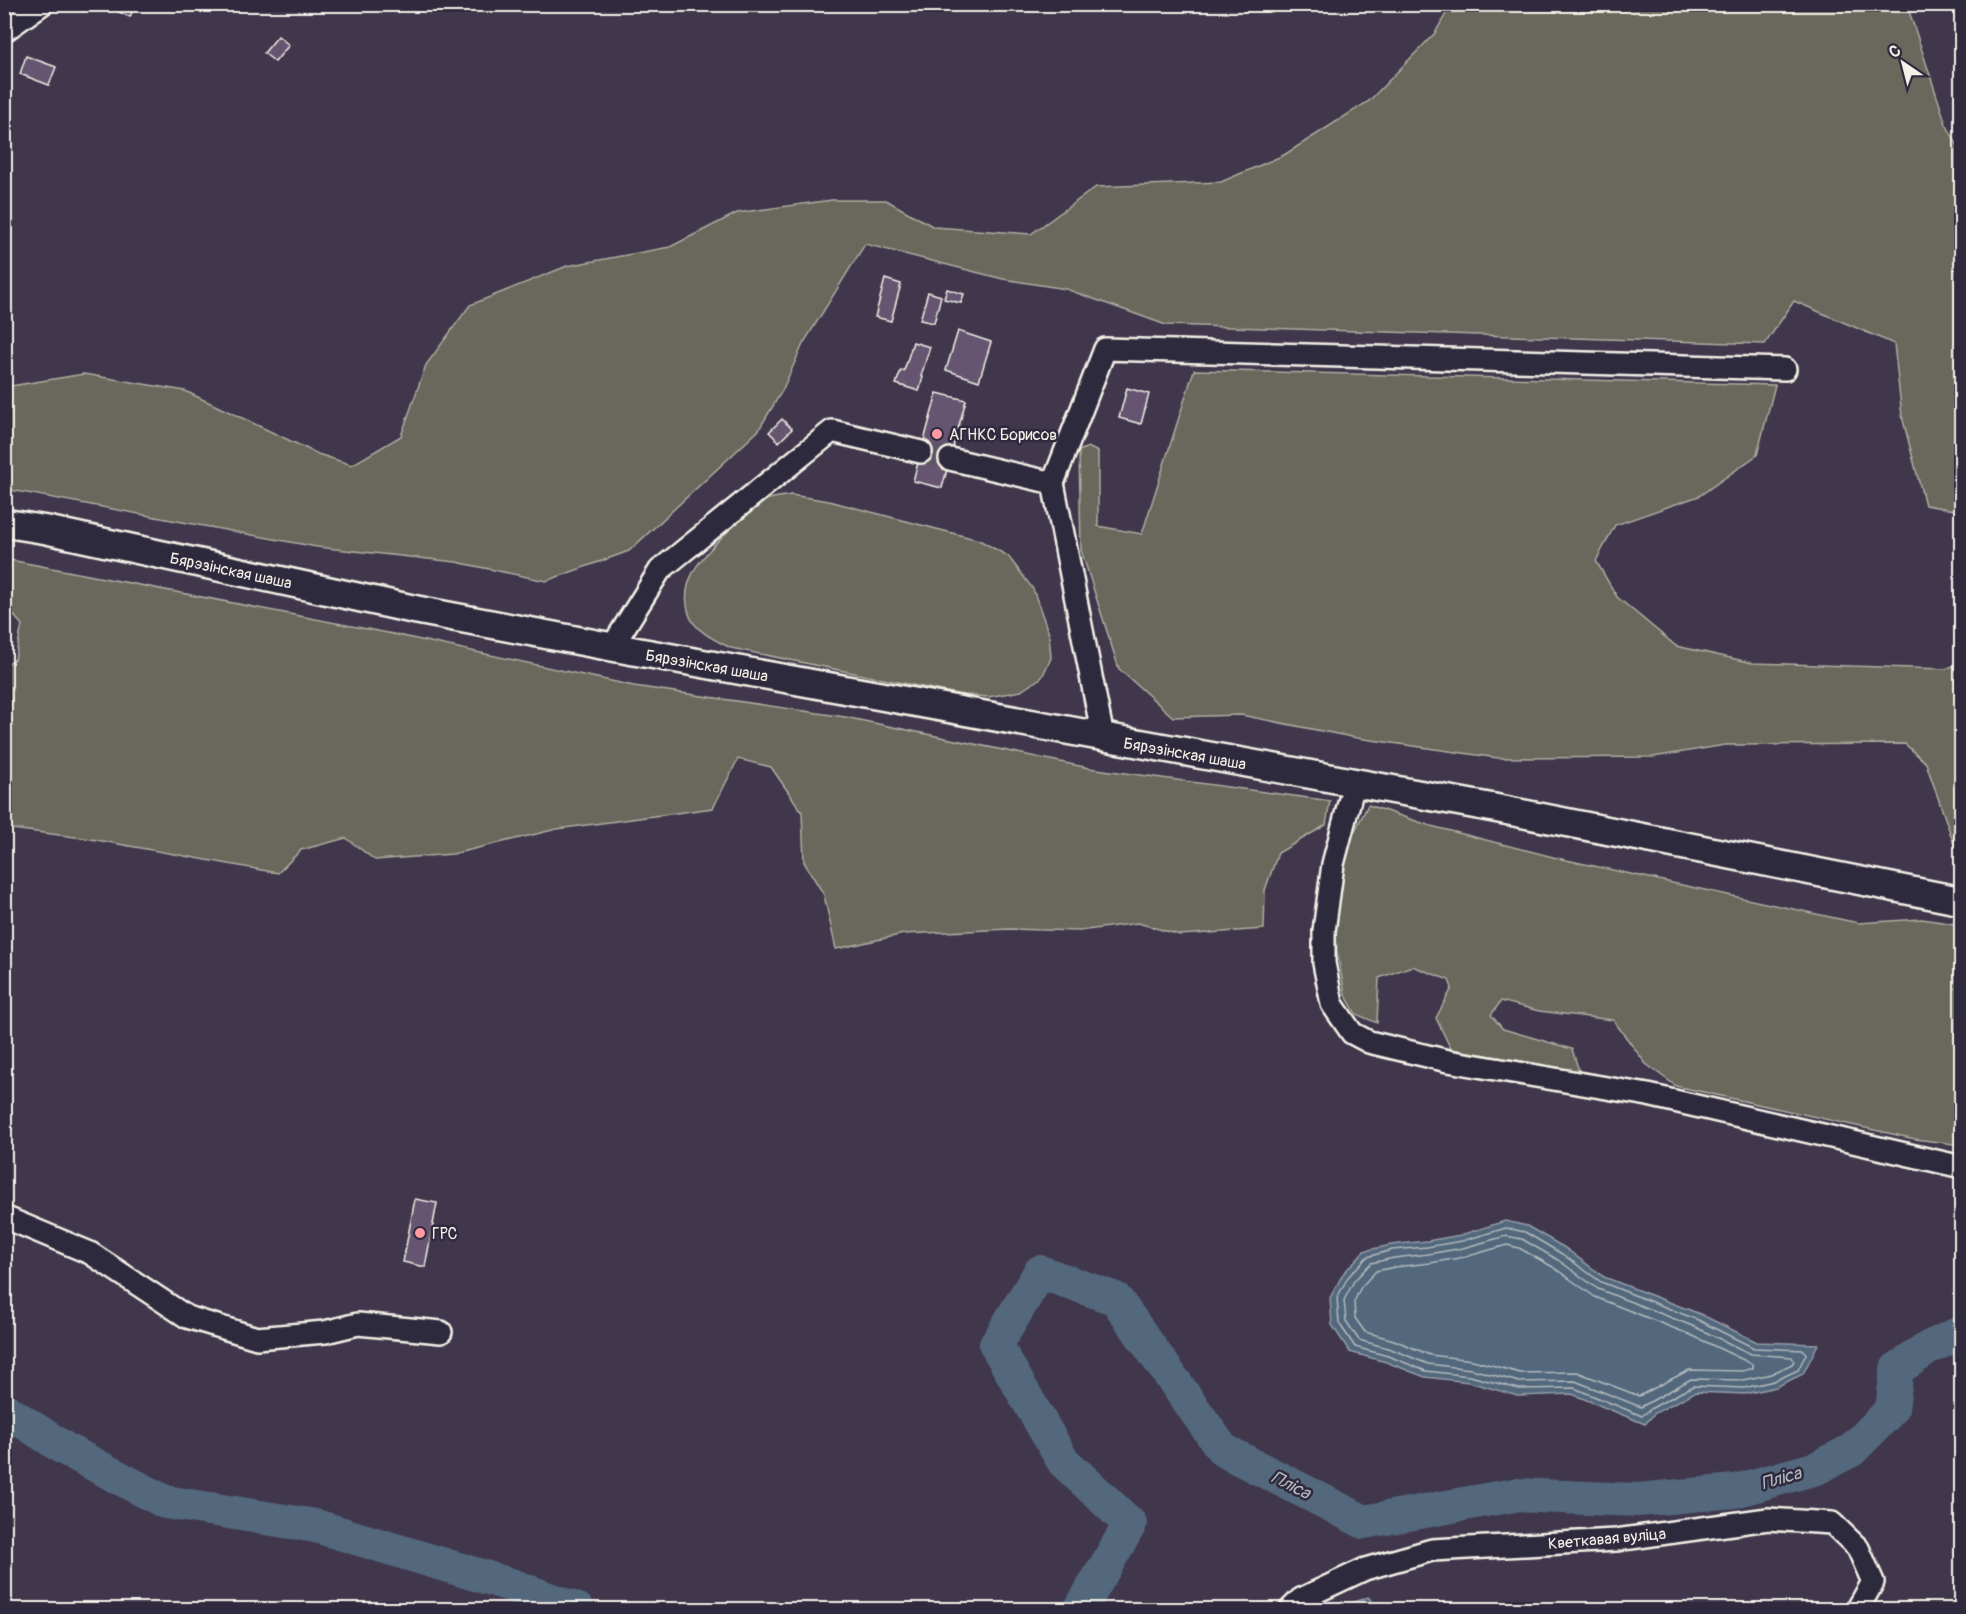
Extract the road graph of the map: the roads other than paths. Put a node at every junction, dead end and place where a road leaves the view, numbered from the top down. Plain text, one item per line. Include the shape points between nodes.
1 (42, 4) edge
2 (4, 32) edge
3 (1785, 369) dead end
4 (921, 452) tunnel mouth
5 (950, 459) tunnel mouth
6 (1053, 483) junction
7 (4, 524) edge
8 (612, 647) junction
9 (1103, 737) junction
10 (1354, 784) junction
11 (1962, 901) edge
12 (1962, 1167) edge
13 (4, 1217) edge
14 (441, 1332) dead end
15 (1290, 1610) edge
16 (1857, 1610) edge

1 - 2 street
3 - 6 street via 1105,349
4 - 8 street via 832,431 660,570
5 - 6 street
6 - 9 street
7 - 8 main road, Бярэзінская шаша
8 - 9 main road, Бярэзінская шаша
9 - 10 main road, Бярэзінская шаша
10 - 11 main road, Бярэзінская шаша
10 - 12 street via 1333,864 1324,931 1324,963 1332,1004 1352,1033 1369,1042 1448,1061 1648,1095
13 - 14 street via 90,1253 187,1317 257,1338 325,1332 358,1324
15 - 16 street, Кветкавая вуліца via 1301,1599 1365,1569 1432,1550 1616,1540 1768,1519 1832,1523 1858,1548 1872,1582

